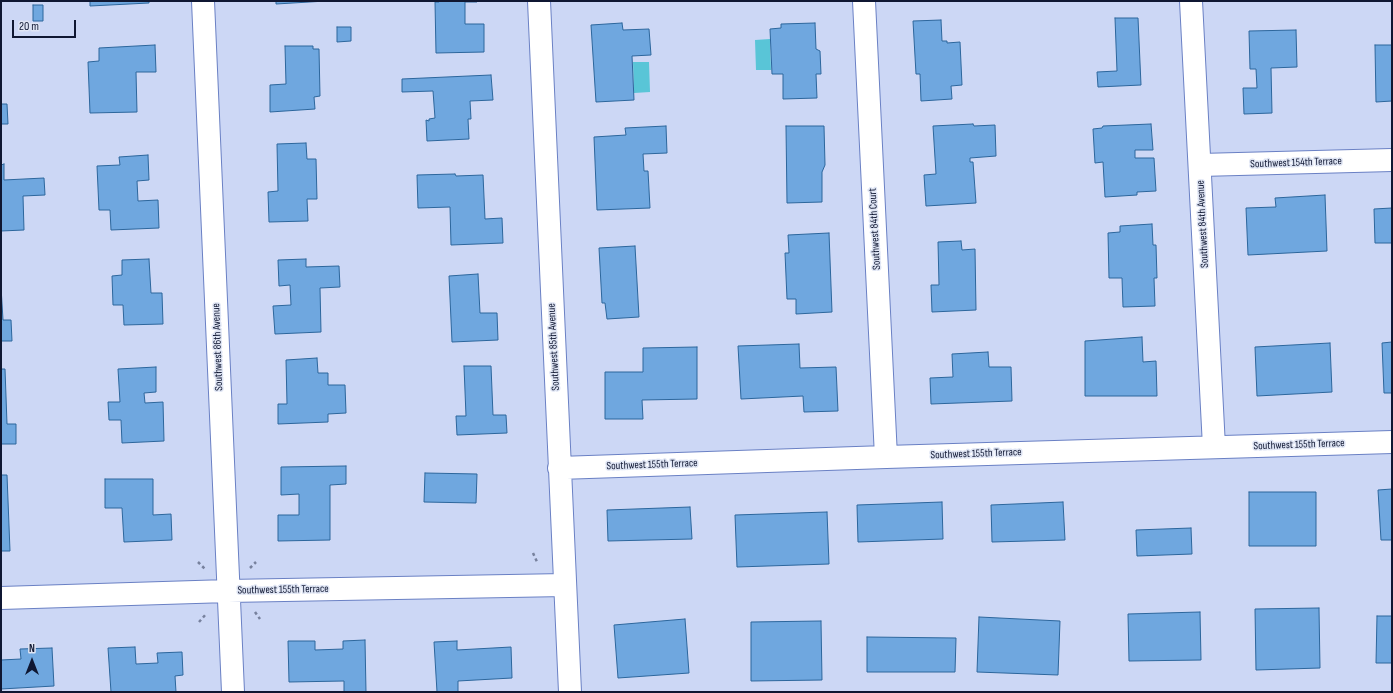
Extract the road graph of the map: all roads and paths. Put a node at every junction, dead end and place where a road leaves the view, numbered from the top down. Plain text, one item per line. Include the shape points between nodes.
1 (203, 1) edge
2 (538, 1) edge
3 (864, 1) edge
4 (1191, 1) edge
5 (1392, 160) edge
6 (1200, 165) junction
7 (1392, 442) edge
8 (1214, 448) junction
9 (886, 457) junction
10 (559, 468) junction
11 (533, 553) dead end
12 (198, 562) dead end
13 (256, 562) dead end
14 (539, 565) dead end
15 (248, 570) dead end
16 (206, 571) dead end
17 (565, 585) junction
18 (228, 591) junction
19 (1, 598) edge
20 (254, 612) dead end
21 (207, 613) dead end
22 (260, 619) dead end
23 (199, 622) dead end
24 (233, 692) edge
25 (570, 692) edge

1 - 18 street, Southwest 86th Avenue
2 - 10 street, Southwest 85th Avenue
3 - 9 street, Southwest 84th Court
4 - 6 street, Southwest 84th Avenue
5 - 6 street, Southwest 154th Terrace
6 - 8 street, Southwest 84th Avenue
7 - 8 street, Southwest 155th Terrace
8 - 9 street, Southwest 155th Terrace
9 - 10 street, Southwest 155th Terrace
10 - 17 street, Southwest 85th Avenue
11 - 14 path
12 - 16 path
13 - 15 path
17 - 18 street, Southwest 155th Terrace
17 - 25 street, Southwest 85th Avenue
18 - 19 street, Southwest 155th Terrace
18 - 24 street, Southwest 86th Avenue
20 - 22 path
21 - 23 path

